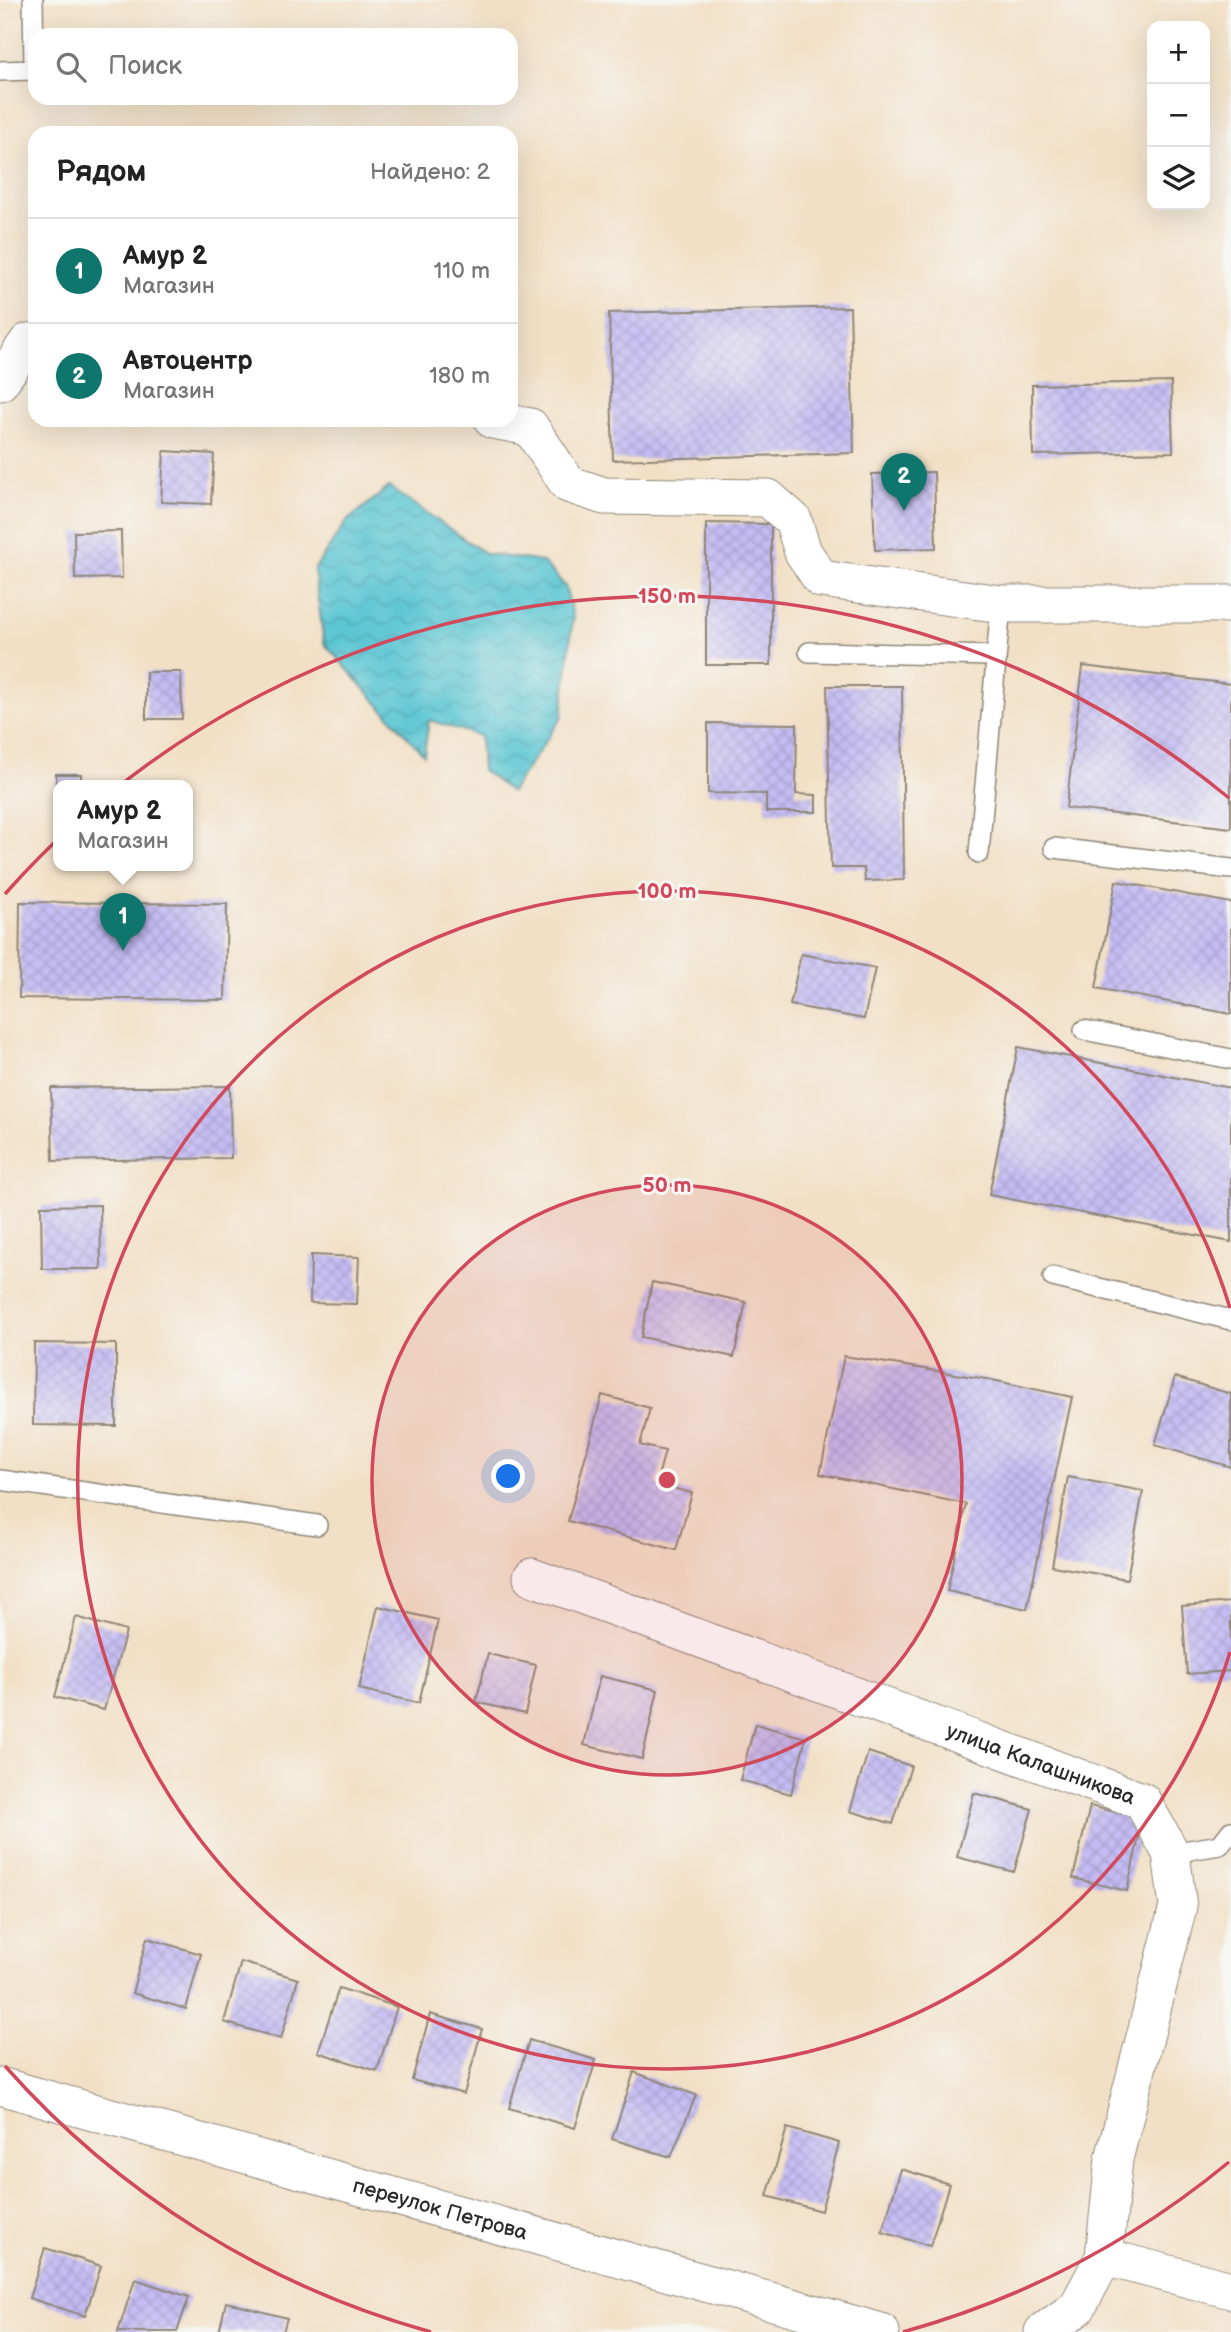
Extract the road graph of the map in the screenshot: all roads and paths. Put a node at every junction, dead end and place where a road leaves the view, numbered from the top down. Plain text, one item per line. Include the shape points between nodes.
1 (33, 0) edge
2 (33, 28) edge
3 (28, 70) edge
4 (0, 71) edge
5 (28, 342) edge
6 (0, 382) edge
7 (518, 425) edge
8 (1000, 604) junction
9 (1231, 604) edge
10 (809, 652) dead end
11 (996, 656) junction
12 (1054, 848) dead end
13 (979, 853) dead end
14 (1231, 869) edge
15 (1084, 1030) dead end
16 (1231, 1059) edge
17 (1053, 1277) dead end
18 (1231, 1320) edge
19 (0, 1480) edge
20 (317, 1525) dead end
21 (532, 1577) dead end
22 (1231, 1831) edge
23 (1171, 1853) junction
24 (0, 2086) edge
25 (1104, 2257) junction
26 (1231, 2290) edge
27 (881, 2332) edge
28 (1043, 2332) edge

1 - 2 lane
3 - 4 lane
5 - 6 street
7 - 8 street via 530,427 568,484 604,496 768,498 793,520 803,552 821,579
8 - 9 street
8 - 11 lane
10 - 11 lane
11 - 13 lane
12 - 14 lane
15 - 16 lane
17 - 18 lane
19 - 20 lane
21 - 23 street, улица Калашникова via 1142,1801
22 - 23 lane via 1220,1845
23 - 25 street, улица Калашникова via 1178,1907 1114,2159
24 - 27 street, переулок Петрова
25 - 26 street
25 - 28 street via 1077,2308

